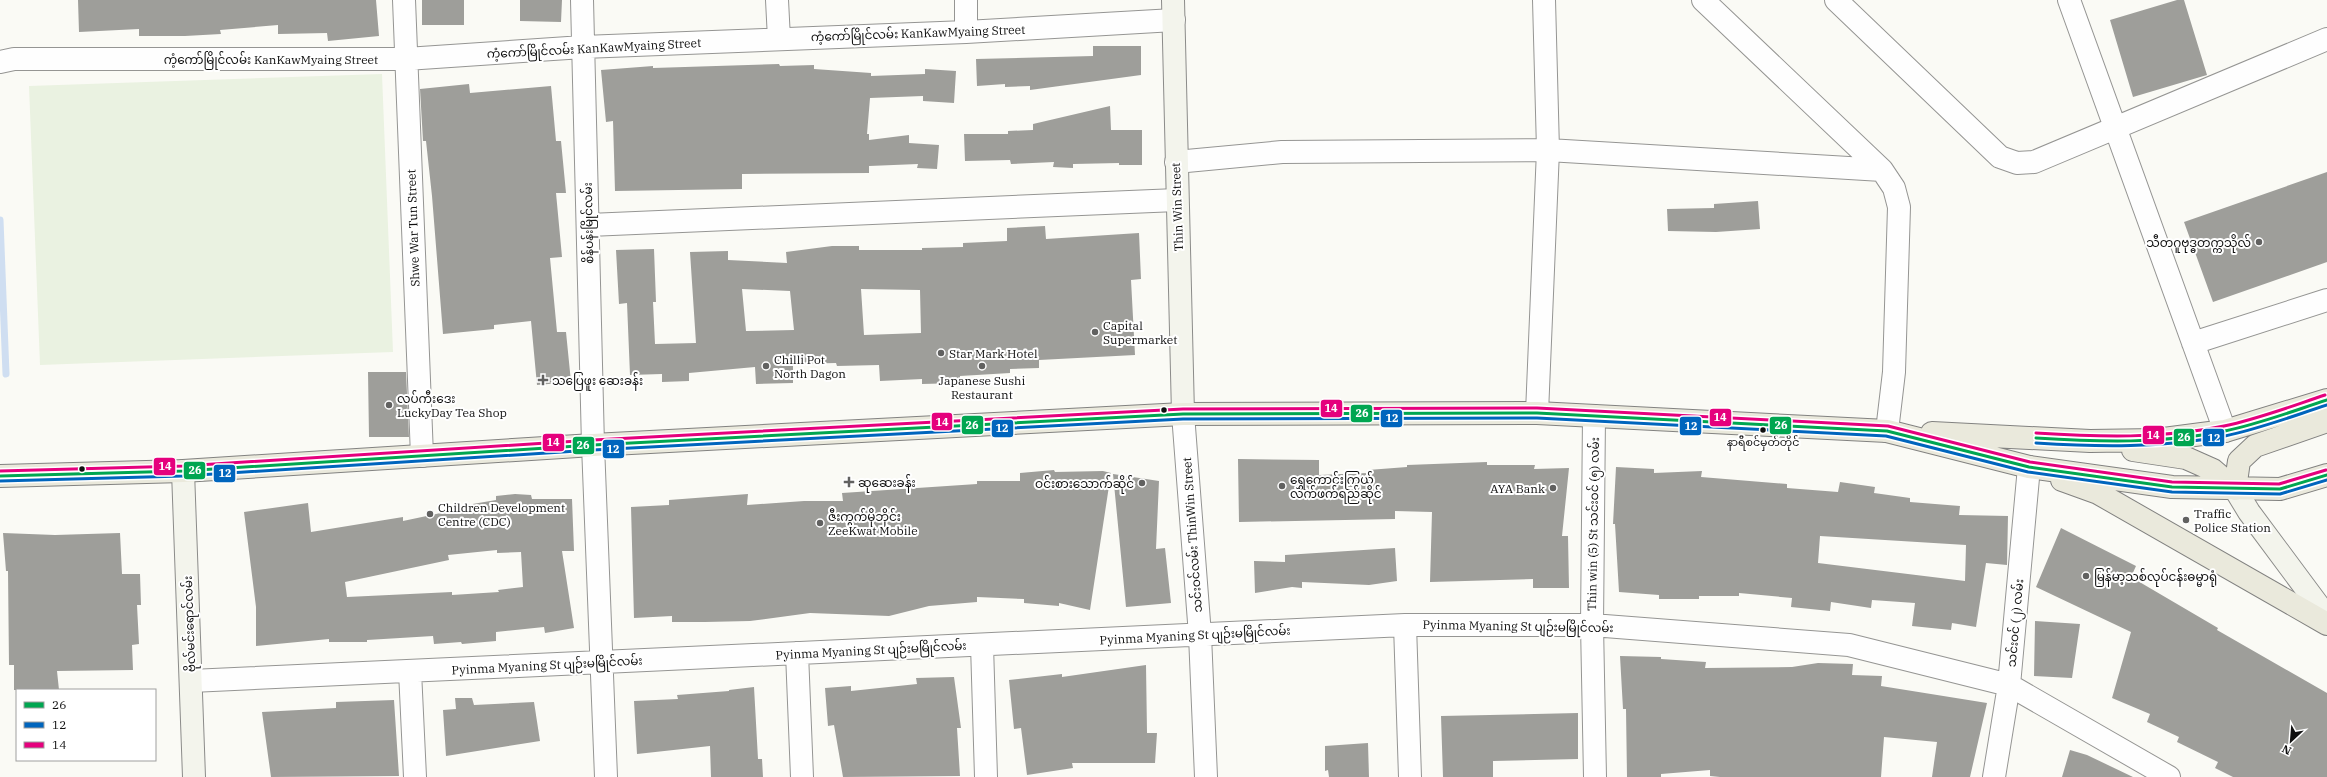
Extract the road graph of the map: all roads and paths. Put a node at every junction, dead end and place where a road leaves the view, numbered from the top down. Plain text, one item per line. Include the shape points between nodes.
1 (404, 0) edge
2 (582, 0) edge
3 (777, 0) edge
4 (966, 0) edge
5 (1544, 0) edge
6 (1703, 0) edge
7 (1836, 0) edge
8 (2070, 0) edge
9 (1174, 10) edge
10 (966, 32) junction
11 (779, 39) junction
12 (2327, 39) edge
13 (583, 47) junction
14 (406, 58) junction
15 (7, 61) edge
16 (2115, 128) junction
17 (1548, 150) junction
18 (1176, 162) junction
19 (1882, 170) junction
20 (1177, 200) junction
21 (589, 226) junction
22 (2327, 300) edge
23 (2193, 343) junction
24 (2327, 400) edge
25 (1537, 413) junction
26 (1183, 414) junction
27 (1594, 416) junction
28 (2327, 421) edge
29 (1887, 431) junction
30 (2224, 431) junction
31 (2090, 441) junction
32 (593, 445) junction
33 (422, 456) junction
34 (2029, 467) junction
35 (183, 471) junction
36 (2327, 475) edge
37 (0, 476) edge
38 (2235, 489) junction
39 (2327, 617) edge
40 (2327, 624) edge
41 (1405, 625) junction
42 (1592, 625) junction
43 (1200, 635) junction
44 (982, 645) junction
45 (797, 653) junction
46 (601, 662) junction
47 (410, 671) junction
48 (191, 681) junction
49 (2009, 686) junction
50 (194, 777) edge
51 (415, 777) edge
52 (606, 777) edge
53 (802, 777) edge
54 (986, 777) edge
55 (1206, 777) edge
56 (1410, 777) edge
57 (1595, 777) edge
58 (1994, 777) edge
59 (2169, 777) edge

1 - 14 street, Shwe War Tun Street
2 - 13 street, စိန်ပန်းမြိုင်လမ်း
3 - 11 street
4 - 10 street
5 - 17 street
6 - 19 street
7 - 16 street via 2000,157 2017,163 2034,162
8 - 16 street
9 - 10 street, ကံ့ကော်မြိုင်လမ်း KanKawMyaing Street
9 - 18 main road, Thin Win Street
10 - 11 street, ကံ့ကော်မြိုင်လမ်း KanKawMyaing Street
11 - 13 street, ကံ့ကော်မြိုင်လမ်း KanKawMyaing Street
12 - 16 street
13 - 14 street, ကံ့ကော်မြိုင်လမ်း KanKawMyaing Street
13 - 21 street, စိန်ပန်းမြိုင်လမ်း
14 - 15 street, ကံ့ကော်မြိုင်လမ်း KanKawMyaing Street
14 - 33 street, Shwe War Tun Street
16 - 23 street
17 - 18 street via 1282,152
17 - 19 street
17 - 25 street
18 - 20 main road, Thin Win Street
19 - 29 street via 1894,188 1899,207 1894,372
20 - 21 street
20 - 26 main road, Thin Win Street
21 - 32 street, စိန်ပန်းမြိုင်လမ်း
22 - 23 street
23 - 30 street
24 - 30 main road
25 - 26 main road
25 - 27 main road
26 - 32 main road
26 - 43 street, သင်းဝင်လမ်း ThinWin Street
27 - 29 main road
27 - 42 street, Thin win (5) St သင်းဝင် (၅) လမ်း
28 - 38 main road via 2255,446 2239,461
29 - 31 main road
29 - 34 main road
30 - 31 main road via 2156,440
31 - 38 main road via 2186,458 2213,470
32 - 33 main road
32 - 46 street, စိန်ပန်းမြိုင်လမ်း
33 - 35 main road
34 - 38 main road via 2172,487
34 - 40 main road via 2098,493
34 - 49 street, သင်းဝင် (၂) လမ်း
35 - 37 main road
35 - 48 main road, ဗိုလ်မင်းရောင်လမ်း
36 - 38 main road via 2280,488
38 - 39 main road via 2249,512
41 - 42 street, Pyinma Myaning St ပျဉ်းမမြိုင်လမ်း
41 - 43 street, Pyinma Myaning St ပျဉ်းမမြိုင်လမ်း
41 - 56 street
42 - 49 street, Pyinma Myaning St ပျဉ်းမမြိုင်လမ်း via 1850,645
42 - 57 street, Thin win (5) St သင်းဝင် (၅) လမ်း
43 - 44 street, Pyinma Myaning St ပျဉ်းမမြိုင်လမ်း
43 - 55 street, သင်းဝင်လမ်း ThinWin Street
44 - 45 street, Pyinma Myaning St ပျဉ်းမမြိုင်လမ်း
44 - 54 street
45 - 46 street, Pyinma Myaning St ပျဉ်းမမြိုင်လမ်း
45 - 53 street
46 - 47 street, Pyinma Myaning St ပျဉ်းမမြိုင်လမ်း
46 - 52 street, စိန်ပန်းမြိုင်လမ်း
47 - 48 street, Pyinma Myaning St ပျဉ်းမမြိုင်လမ်း
47 - 51 street
48 - 50 main road, ဗိုလ်မင်းရောင်လမ်း
49 - 58 street, သင်းဝင် (၂) လမ်း
49 - 59 street, Pyinma Myaning St ပျဉ်းမမြိုင်လမ်း

